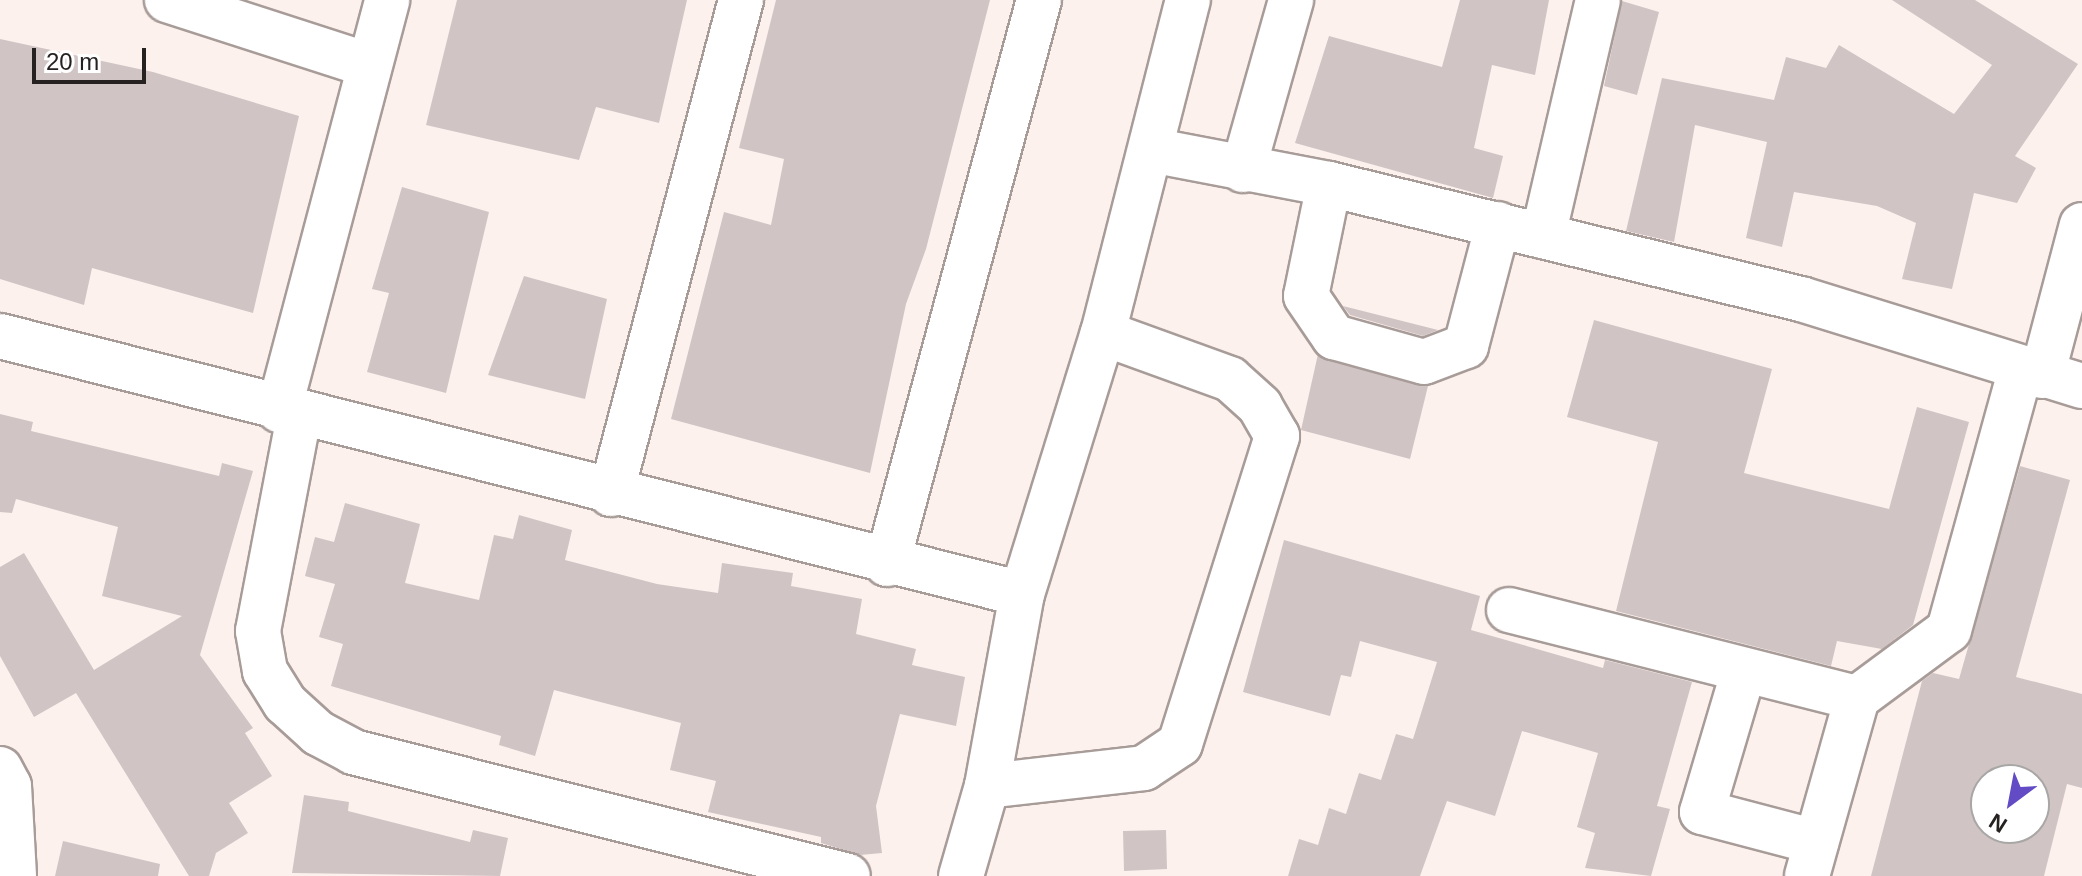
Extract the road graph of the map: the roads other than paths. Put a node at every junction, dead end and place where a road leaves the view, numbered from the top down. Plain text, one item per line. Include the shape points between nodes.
1 (167, 0) edge
2 (387, 0) edge
3 (741, 0) edge
4 (1039, 0) edge
5 (1188, 0) edge
6 (1291, 0) edge
7 (1598, 0) edge
8 (368, 65) junction
9 (1151, 150) junction
10 (1243, 170) junction
11 (1329, 184) junction
12 (1498, 224) junction
13 (2082, 225) edge
14 (1543, 236) junction
15 (1103, 333) junction
16 (0, 336) edge
17 (2048, 378) edge
18 (289, 413) junction
19 (611, 494) junction
20 (887, 564) junction
21 (1022, 594) junction
22 (1509, 610) dead end
23 (1744, 670) junction
24 (1857, 698) junction
25 (0, 769) edge
26 (987, 786) junction
27 (1812, 859) edge
28 (795, 870) edge
29 (14, 876) edge
30 (848, 876) edge
31 (961, 876) edge

1 - 8 street
2 - 8 street
3 - 19 street
4 - 20 street
5 - 9 street
6 - 10 street
7 - 14 street
8 - 18 street
9 - 10 street
9 - 15 street
10 - 11 street
11 - 12 street
11 - 12 street via 1306,296 1334,337 1424,362 1466,346
12 - 14 street
13 - 17 street
14 - 17 street via 1801,299
15 - 21 street
15 - 26 street via 1230,379 1260,406 1277,436 1180,744 1144,768
16 - 18 street
17 - 24 street via 1949,630
18 - 19 street
18 - 28 street via 258,631 265,671 285,703 318,733 353,752
19 - 20 street
20 - 21 street
21 - 26 street
22 - 23 street
23 - 24 street
23 - 27 street via 1702,812
24 - 27 street
25 - 29 street via 9,786
26 - 31 street
28 - 30 street

